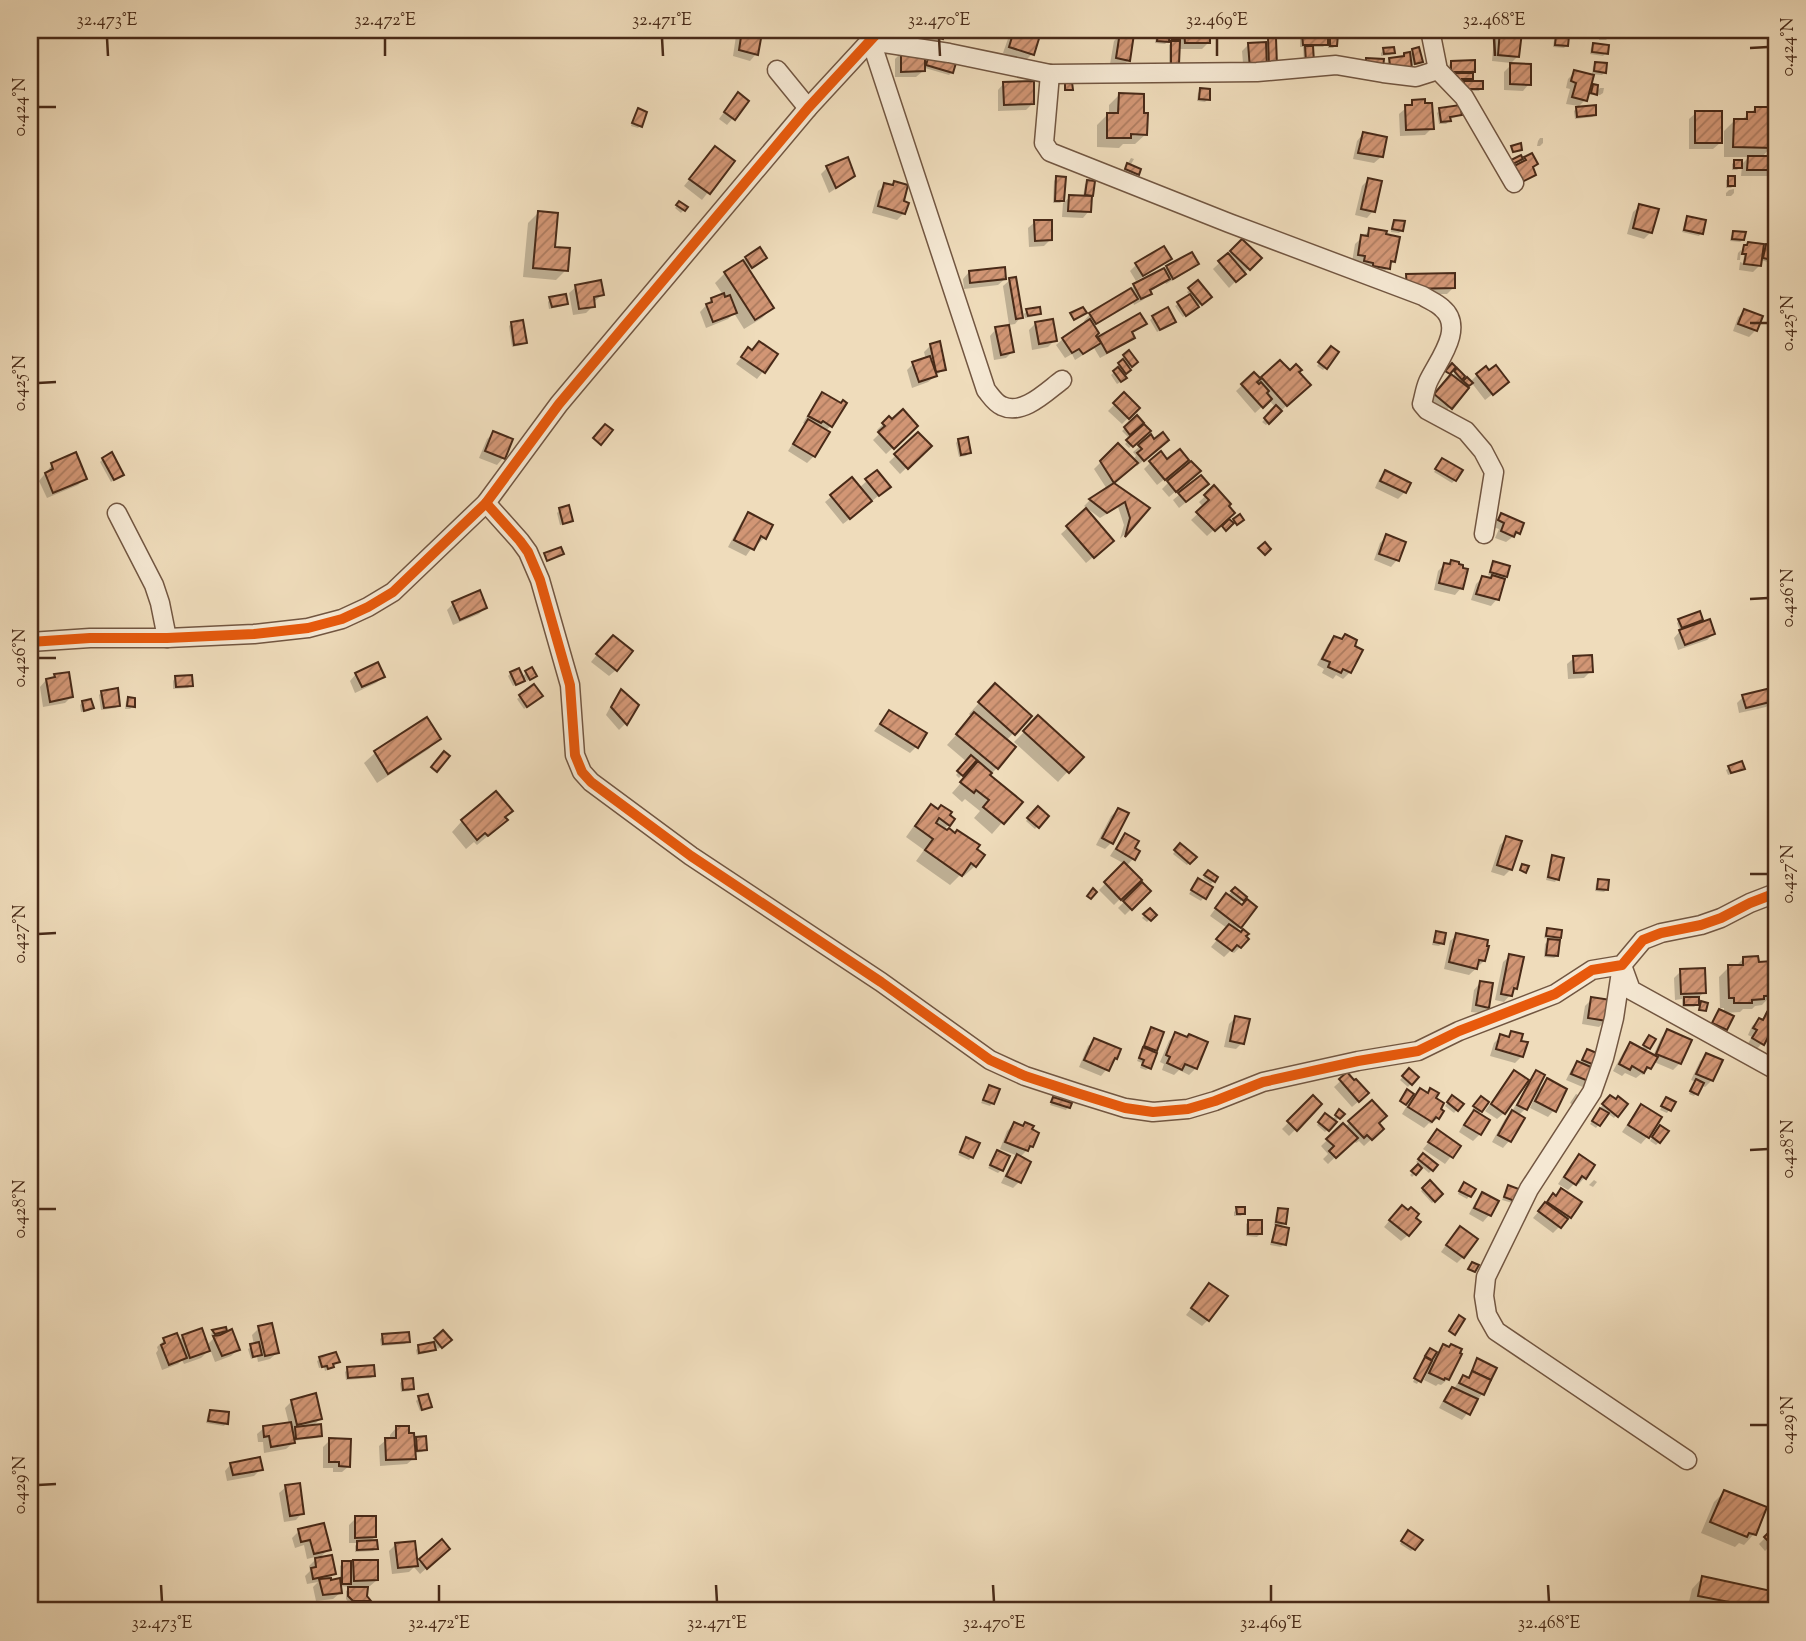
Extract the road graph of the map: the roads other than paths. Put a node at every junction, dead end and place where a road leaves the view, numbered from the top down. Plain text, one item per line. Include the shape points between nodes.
1 (1430, 30) edge
2 (875, 35) edge
3 (777, 70) dead end
4 (1438, 70) junction
5 (1050, 74) junction
6 (808, 108) junction
7 (1514, 184) dead end
8 (1062, 380) dead end
9 (486, 503) junction
10 (117, 513) dead end
11 (1484, 534) dead end
12 (167, 638) junction
13 (30, 642) edge
14 (1776, 893) edge
15 (1622, 965) junction
16 (1776, 1070) edge
17 (1687, 1460) dead end

1 - 4 street
2 - 5 street
2 - 6 street
2 - 8 street via 986,390 1004,408 1020,407
3 - 6 street
4 - 5 street via 1416,77 1336,65 1257,72
4 - 7 street via 1464,97
5 - 11 street via 1044,143 1050,152 1423,296 1444,309 1452,331 1422,404 1466,431 1494,472
6 - 9 street via 559,404
9 - 12 street via 393,592 342,620 254,634
9 - 15 street via 520,541 540,579 570,685 575,755 591,782 691,856 990,1060 1017,1073 1125,1108 1153,1112 1188,1109 1263,1082 1418,1051 1555,994 1592,970
10 - 12 street via 154,585
12 - 13 street
14 - 15 street via 1721,918 1643,940
15 - 16 street via 1631,990
15 - 17 street via 1614,1017 1592,1092 1529,1189 1486,1277 1484,1296 1496,1331

